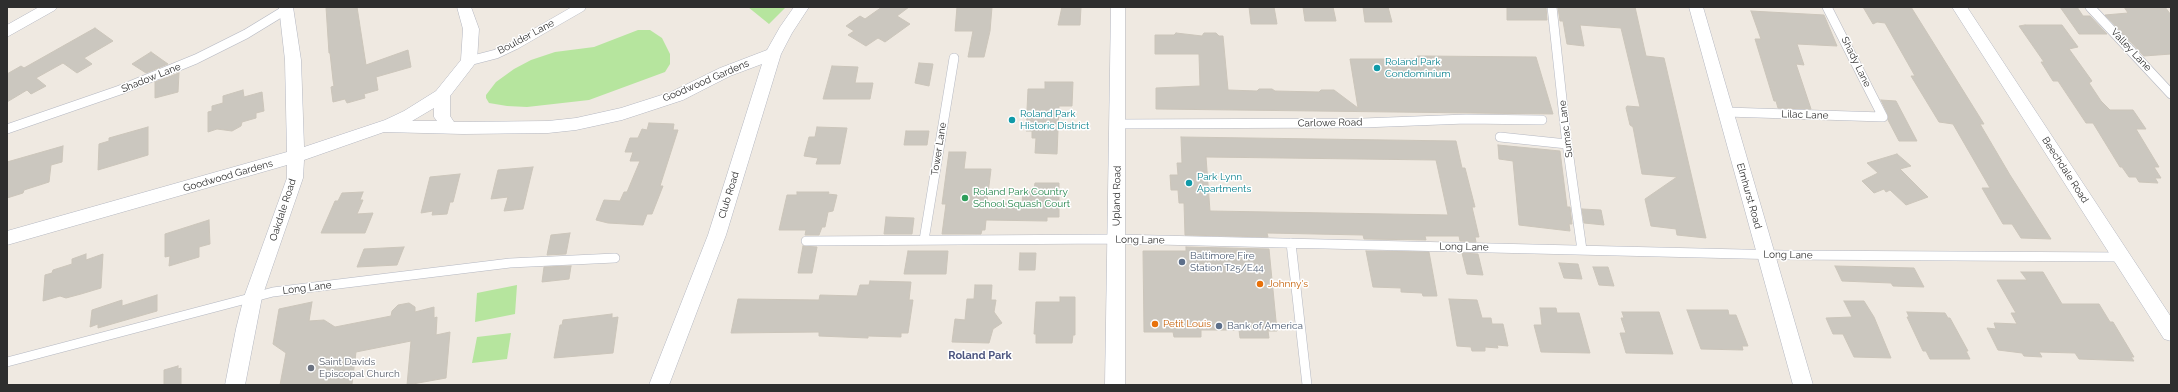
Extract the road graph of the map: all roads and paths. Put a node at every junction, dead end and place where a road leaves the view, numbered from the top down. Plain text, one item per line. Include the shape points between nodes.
1 (50, 7) edge
2 (464, 7) edge
3 (581, 7) edge
4 (802, 7) edge
5 (1118, 7) edge
6 (1552, 7) edge
7 (1696, 7) edge
8 (1828, 7) edge
9 (1960, 7) edge
10 (2090, 7) edge
11 (286, 8) edge
12 (7, 32) edge
13 (773, 54) junction
14 (954, 58) dead end
15 (469, 61) junction
16 (2171, 94) edge
17 (442, 95) junction
18 (1726, 112) junction
19 (1883, 117) joint
20 (1542, 120) dead end
21 (1117, 124) junction
22 (383, 126) junction
23 (450, 128) junction
24 (7, 129) edge
25 (1500, 137) dead end
26 (1567, 144) junction
27 (296, 156) junction
28 (7, 238) edge
29 (1116, 239) junction
30 (924, 240) junction
31 (806, 241) dead end
32 (1291, 243) junction
33 (1582, 250) junction
34 (1766, 254) junction
35 (614, 258) dead end
36 (2122, 258) junction
37 (253, 297) junction
38 (2171, 333) edge
39 (7, 362) edge
40 (235, 385) edge
41 (659, 385) edge
42 (1115, 385) edge
43 (1307, 385) edge
44 (1802, 385) edge

1 - 12 street
2 - 15 street via 471,29 472,46
3 - 15 lane, Boulder Lane via 515,45 496,54
4 - 13 street, Club Road
5 - 21 street, Upland Road
6 - 26 lane, Sumac Lane
7 - 18 street, Elmhurst Road
8 - 19 lane, Shady Lane
9 - 36 street, Beechdale Road
10 - 16 lane, Valley Lane
11 - 24 lane, Shadow Lane via 246,34 196,59 120,90
11 - 27 street, Oakdale Road via 293,60
13 - 23 street, Goodwood Gardens via 724,72 678,96 622,114 548,127
13 - 41 street, Club Road via 717,235
14 - 30 lane, Tower Lane
15 - 17 street
17 - 22 street via 410,115
17 - 23 street via 442,117
18 - 19 lane, Lilac Lane
18 - 34 street, Elmhurst Road
20 - 21 lane, Carlowe Road
21 - 29 street, Upland Road
22 - 23 street, Goodwood Gardens
22 - 27 street, Goodwood Gardens
25 - 26 lane
26 - 33 lane, Sumac Lane
27 - 28 street, Goodwood Gardens
27 - 37 street, Oakdale Road via 295,178
29 - 30 lane, Long Lane
29 - 32 lane, Long Lane
29 - 42 street, Upland Road
30 - 31 lane, Long Lane
32 - 33 lane, Long Lane
32 - 43 lane
33 - 34 lane, Long Lane
34 - 36 lane, Long Lane
34 - 44 street, Elmhurst Road
35 - 37 lane, Long Lane via 510,264 289,290
36 - 38 street, Beechdale Road
37 - 39 lane, Long Lane
37 - 40 street, Oakdale Road

